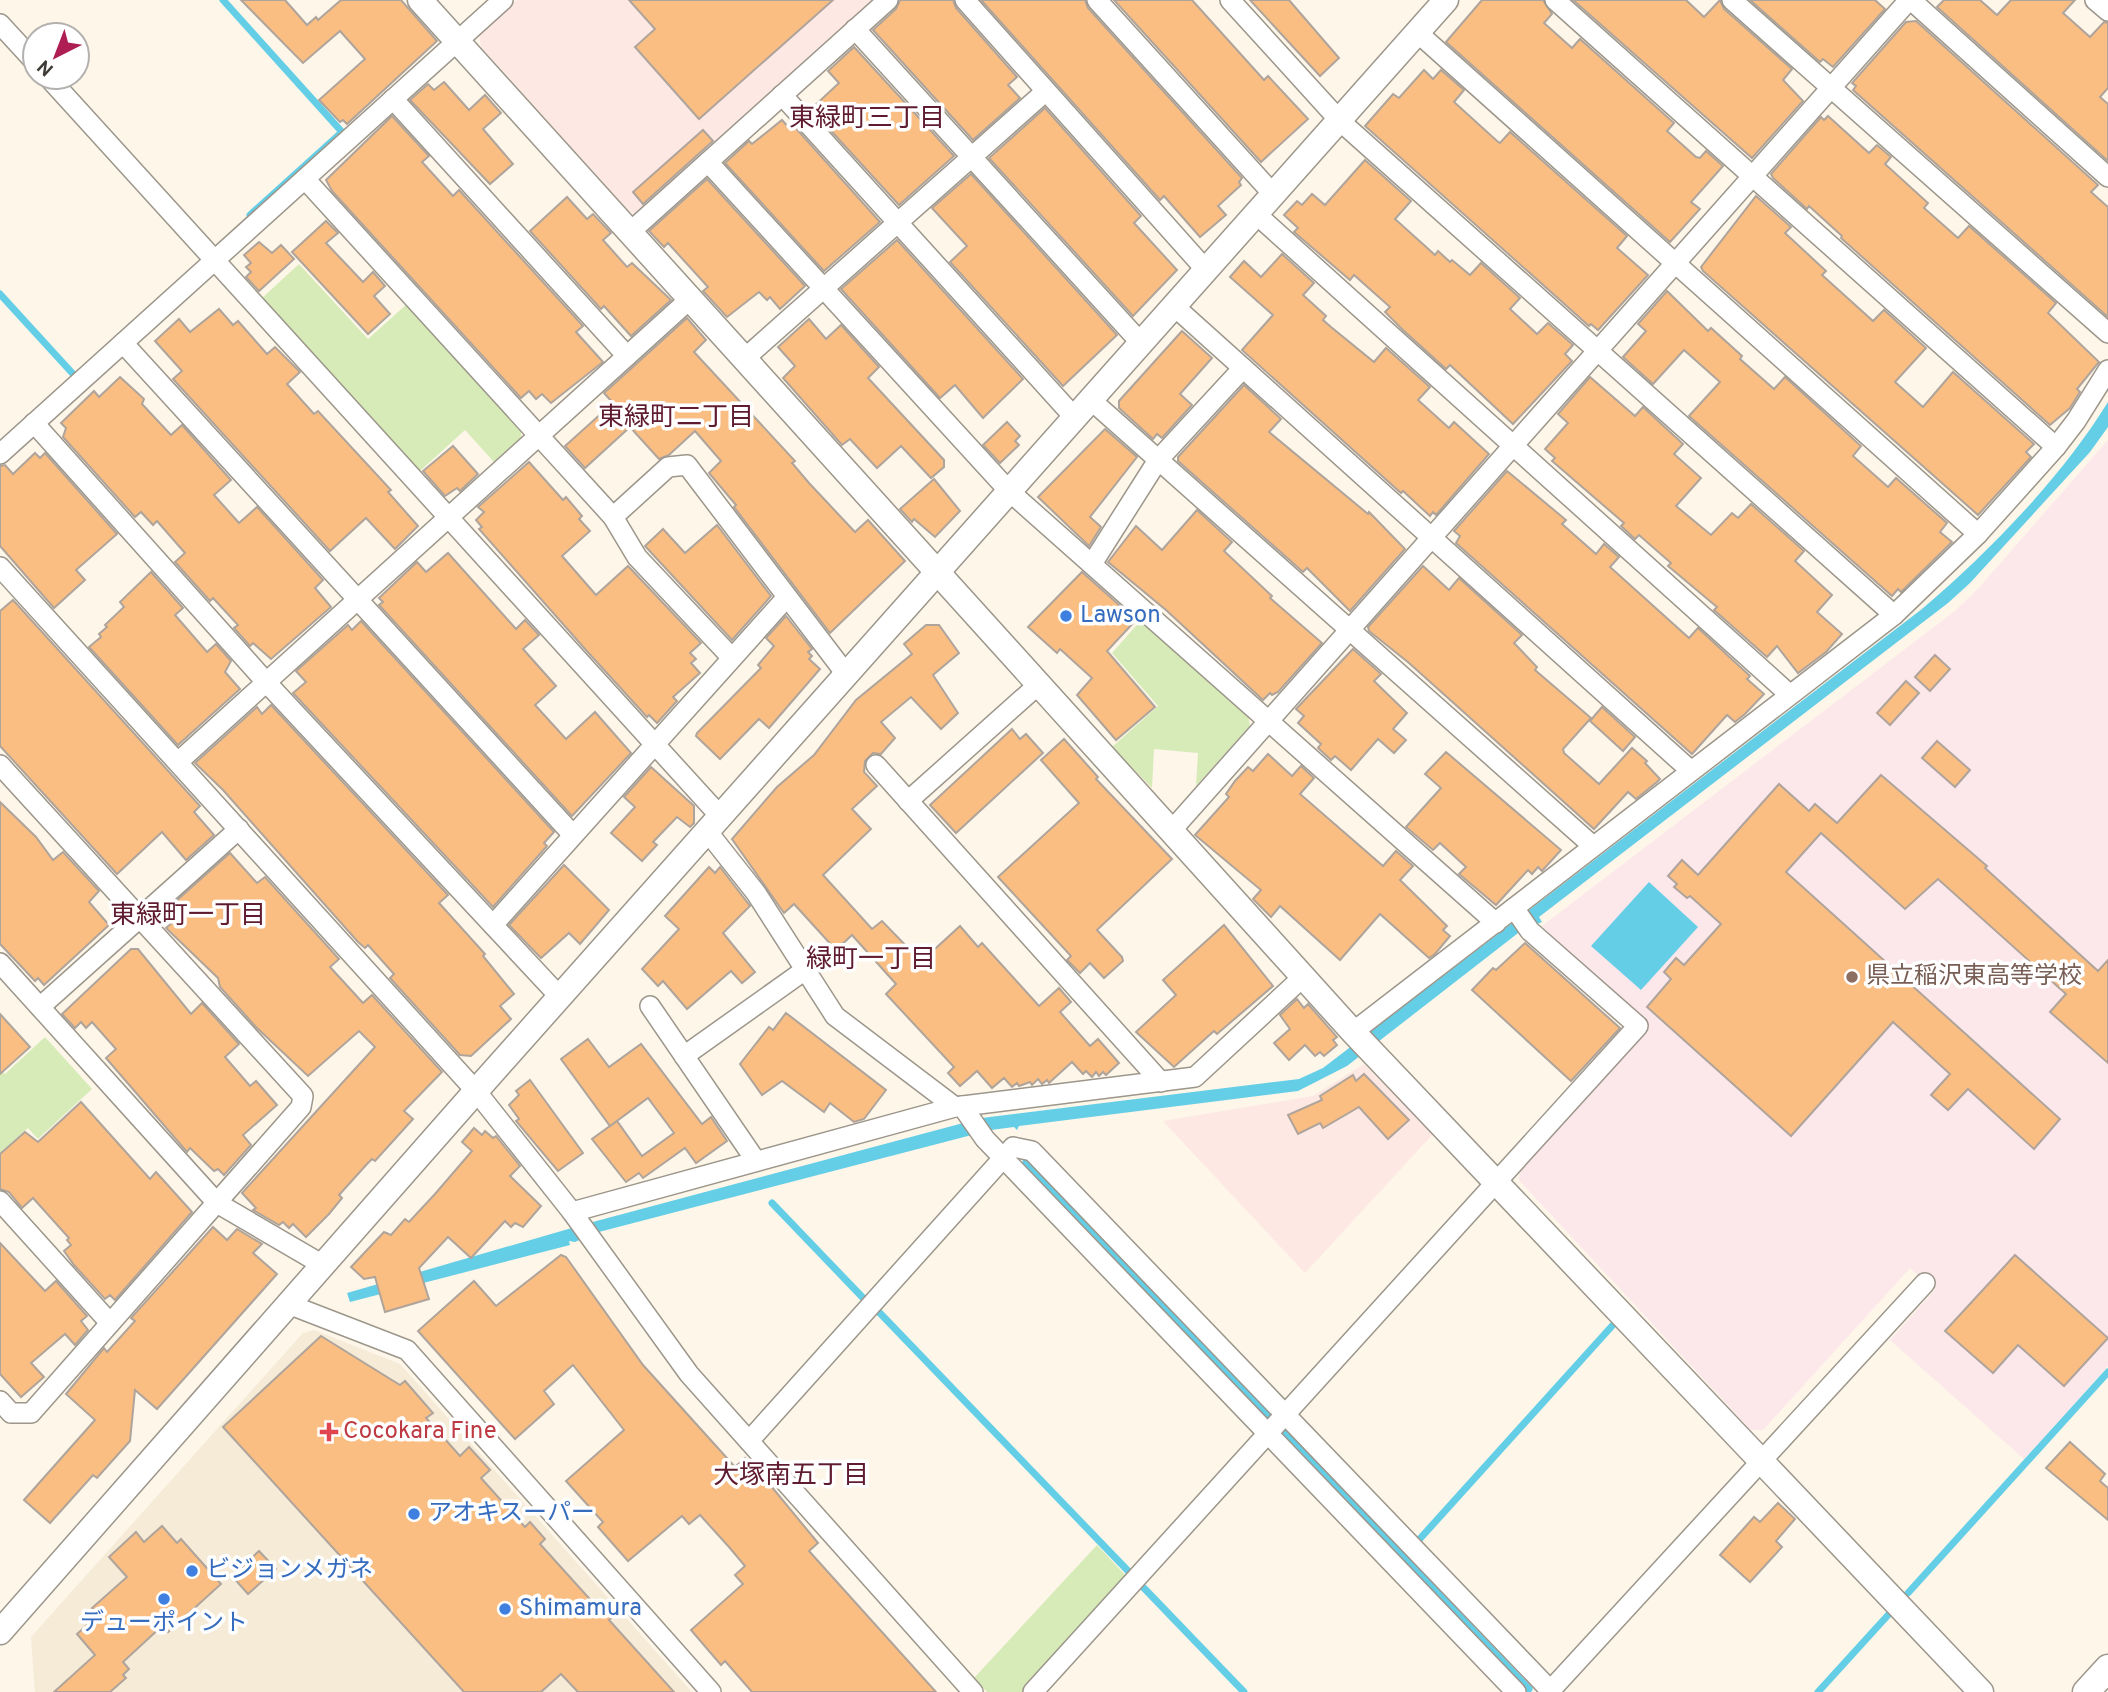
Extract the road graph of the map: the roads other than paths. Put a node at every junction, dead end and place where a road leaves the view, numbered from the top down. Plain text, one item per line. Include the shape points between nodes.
1 (420, 0) edge
2 (503, 0) edge
3 (888, 0) edge
4 (965, 0) edge
5 (1097, 0) edge
6 (1230, 0) edge
7 (1446, 0) edge
8 (1555, 0) edge
9 (1732, 0) edge
10 (1910, 0) edge
11 (2095, 0) edge
12 (2108, 11) edge
13 (0, 24) edge
14 (855, 29) junction
15 (1418, 33) junction
16 (457, 42) junction
17 (21, 47) edge
18 (1831, 88) junction
19 (61, 91) edge
20 (1046, 91) junction
21 (782, 95) junction
22 (393, 99) junction
23 (1340, 121) junction
24 (971, 157) junction
25 (708, 162) junction
26 (1752, 176) junction
27 (2108, 177) edge
28 (305, 179) junction
29 (1274, 195) junction
30 (1256, 214) junction
31 (898, 223) junction
32 (629, 233) junction
33 (215, 260) junction
34 (1675, 263) junction
35 (1206, 270) junction
36 (823, 289) junction
37 (690, 299) junction
38 (1174, 306) junction
39 (2108, 333) edge
40 (123, 343) junction
41 (1141, 343) junction
42 (1598, 350) junction
43 (627, 356) junction
44 (744, 359) junction
45 (1243, 368) junction
46 (2108, 370) edge
47 (1083, 409) junction
48 (34, 423) junction
49 (539, 435) junction
50 (1513, 446) junction
51 (2056, 447) junction
52 (0, 454) edge
53 (1158, 460) junction
54 (1009, 491) junction
55 (449, 517) junction
56 (613, 517) junction
57 (1978, 534) junction
58 (1432, 538) junction
59 (1092, 564) junction
60 (0, 566) edge
61 (936, 573) junction
62 (787, 597) junction
63 (358, 599) junction
64 (1894, 615) junction
65 (1350, 630) junction
66 (732, 658) junction
67 (846, 674) junction
68 (266, 682) junction
69 (1038, 685) junction
70 (1789, 694) junction
71 (1269, 722) junction
72 (655, 744) junction
73 (178, 762) junction
74 (0, 765) edge
75 (876, 765) dead end
76 (1690, 770) junction
77 (908, 801) junction
78 (714, 824) junction
79 (239, 829) junction
80 (1171, 831) junction
81 (573, 835) junction
82 (1593, 846) junction
83 (1516, 911) junction
84 (140, 918) junction
85 (1496, 923) junction
86 (493, 925) junction
87 (0, 963) edge
88 (806, 970) junction
89 (1303, 976) junction
90 (560, 997) junction
91 (650, 1006) dead end
92 (40, 1007) junction
93 (1356, 1034) junction
94 (684, 1056) junction
95 (1161, 1082) junction
96 (476, 1091) junction
97 (962, 1110) junction
98 (1003, 1158) junction
99 (756, 1161) junction
100 (1496, 1180) junction
101 (0, 1200) edge
102 (217, 1203) junction
103 (581, 1224) junction
104 (323, 1265) junction
105 (1925, 1283) dead end
106 (288, 1304) junction
107 (110, 1324) junction
108 (0, 1401) edge
109 (1285, 1414) junction
110 (1266, 1434) junction
111 (749, 1441) junction
112 (1760, 1461) junction
113 (0, 1632) edge
114 (2108, 1668) edge
115 (711, 1692) edge
116 (973, 1692) edge
117 (1033, 1692) edge
118 (1516, 1692) edge
119 (1550, 1692) edge
120 (1980, 1692) edge
121 (2086, 1692) edge

1 - 16 street
2 - 16 street
3 - 14 street
4 - 20 street
5 - 29 street
6 - 23 street
7 - 15 street
8 - 26 street
9 - 18 street
10 - 18 street
10 - 27 street
11 - 12 street
13 - 17 street
14 - 21 street
14 - 24 street
15 - 23 street
15 - 34 street
16 - 22 street
16 - 32 street
18 - 26 street
18 - 39 street
19 - 33 street
20 - 24 street
20 - 35 street
21 - 25 street
21 - 31 street
22 - 28 street
22 - 43 street
23 - 29 street
23 - 42 street
24 - 31 street
24 - 41 street
25 - 32 street
25 - 36 street
26 - 34 street
26 - 51 street
28 - 33 street
28 - 49 street
29 - 30 street
30 - 35 street
30 - 50 street
31 - 36 street
31 - 47 street
32 - 37 street
33 - 40 street
33 - 55 street
34 - 42 street
34 - 57 street
35 - 38 street
36 - 44 street
36 - 54 street
37 - 43 street
37 - 44 street
38 - 41 street
38 - 45 street
40 - 48 street
40 - 63 street
41 - 47 street
42 - 50 street
42 - 64 street
43 - 49 street
44 - 61 street
45 - 53 street
45 - 58 street
46 - 51 street
47 - 53 street
47 - 54 street
48 - 52 street
48 - 68 street
49 - 55 street
49 - 56 street
50 - 58 street
50 - 70 street
51 - 57 street
53 - 59 street
53 - 65 street
54 - 59 street
54 - 61 street
55 - 63 street
55 - 72 street
56 - 62 street via 668,467 687,465
56 - 66 street via 637,557
57 - 64 street
58 - 65 street
58 - 76 street
59 - 71 street
60 - 73 street
61 - 67 street
61 - 69 street
62 - 66 street
62 - 67 street
63 - 68 street
63 - 81 street
64 - 70 street
65 - 71 street
65 - 82 street
66 - 72 street
67 - 78 street
68 - 73 street
68 - 86 street
69 - 77 street
69 - 80 street
70 - 76 street
71 - 80 street
71 - 85 street
72 - 78 street
72 - 81 street
73 - 79 street
74 - 84 street
75 - 77 street
76 - 82 street
77 - 95 street
78 - 88 street
78 - 90 street
79 - 84 street
79 - 96 street
80 - 89 street
81 - 86 street
82 - 83 street
83 - 85 street
83 - 100 street via 1530,931 1638,1026
84 - 92 street
84 - 102 street via 303,1096 301,1107
85 - 93 street
86 - 90 street
87 - 92 street
88 - 94 street
88 - 97 street via 835,1016
89 - 93 street
89 - 95 street via 1195,1077
90 - 96 street
91 - 94 street
92 - 102 street
93 - 100 street
94 - 99 street
95 - 97 street
96 - 103 street
96 - 104 street
97 - 98 street
97 - 99 street
98 - 109 street via 1013,1147 1032,1151
98 - 110 street
98 - 111 street
99 - 103 street
100 - 109 street
100 - 112 street
101 - 107 street
102 - 104 street
102 - 107 street
103 - 111 street via 689,1374
104 - 106 street
105 - 112 street
106 - 113 street
106 - 115 street via 407,1350
107 - 108 street via 31,1413 10,1413
109 - 110 street
109 - 119 street
110 - 117 street
110 - 118 street
111 - 116 street
112 - 119 street
112 - 120 street
114 - 121 main road

